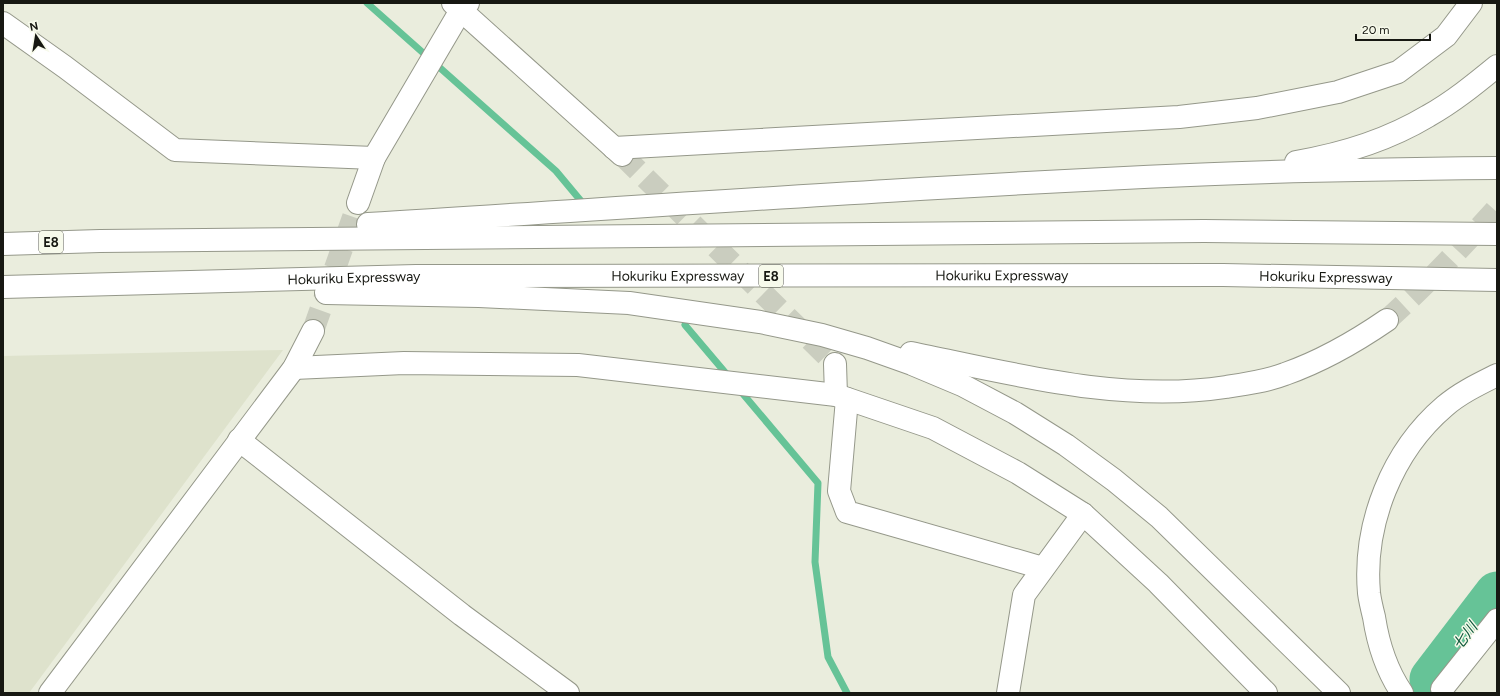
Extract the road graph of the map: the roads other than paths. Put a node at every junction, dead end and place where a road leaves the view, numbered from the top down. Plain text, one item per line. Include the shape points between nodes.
1 (1471, 3) edge
2 (461, 6) edge
3 (3, 23) edge
4 (1497, 66) edge
5 (374, 158) junction
6 (1497, 168) edge
7 (1192, 174) junction
8 (358, 203) tunnel mouth
9 (1497, 234) edge
10 (100, 241) junction
11 (3, 244) edge
12 (1497, 280) edge
13 (46, 286) junction
14 (3, 287) edge
15 (1387, 320) tunnel mouth
16 (313, 331) tunnel mouth
17 (822, 335) junction
18 (836, 364) tunnel mouth
19 (294, 368) junction
20 (1497, 375) edge
21 (841, 397) junction
22 (239, 440) junction
23 (1083, 514) junction
24 (1043, 568) junction
25 (1497, 620) edge
26 (1442, 689) dead end
27 (50, 693) edge
28 (568, 693) edge
29 (1008, 693) edge
30 (1266, 693) edge
31 (1339, 693) edge
32 (1402, 693) edge

1 - 2 main road via 1446,36 1398,72 1338,92 1257,108 1179,117 618,152
2 - 5 main road
3 - 5 main road via 175,150
4 - 7 main road via 1429,116 1392,135 1348,151 1251,169
5 - 8 main road
6 - 7 main road
7 - 10 main road
9 - 10 main road, E8 via 1196,231
10 - 11 main road, E8
12 - 13 main road, Hokuriku Expressway / E8 via 1223,275 424,276
13 - 14 main road, Hokuriku Expressway / E8
13 - 17 main road via 629,302 760,322
15 - 17 main road via 1355,342 1284,374 1206,390 1160,392 1108,389 1055,381
16 - 19 main road
17 - 31 main road via 912,364 962,386 1015,413 1066,445 1159,517
18 - 21 main road
19 - 21 main road via 404,363 578,365
19 - 22 main road
20 - 32 main road via 1476,385 1445,406 1420,431 1400,458 1384,490 1374,524 1369,558 1369,593 1384,656
21 - 23 main road via 933,428 1018,473
21 - 24 main road via 839,492 847,512
22 - 27 main road
22 - 28 main road via 462,616
23 - 24 main road
23 - 30 main road via 1158,582
24 - 29 main road via 1024,595
25 - 26 main road

